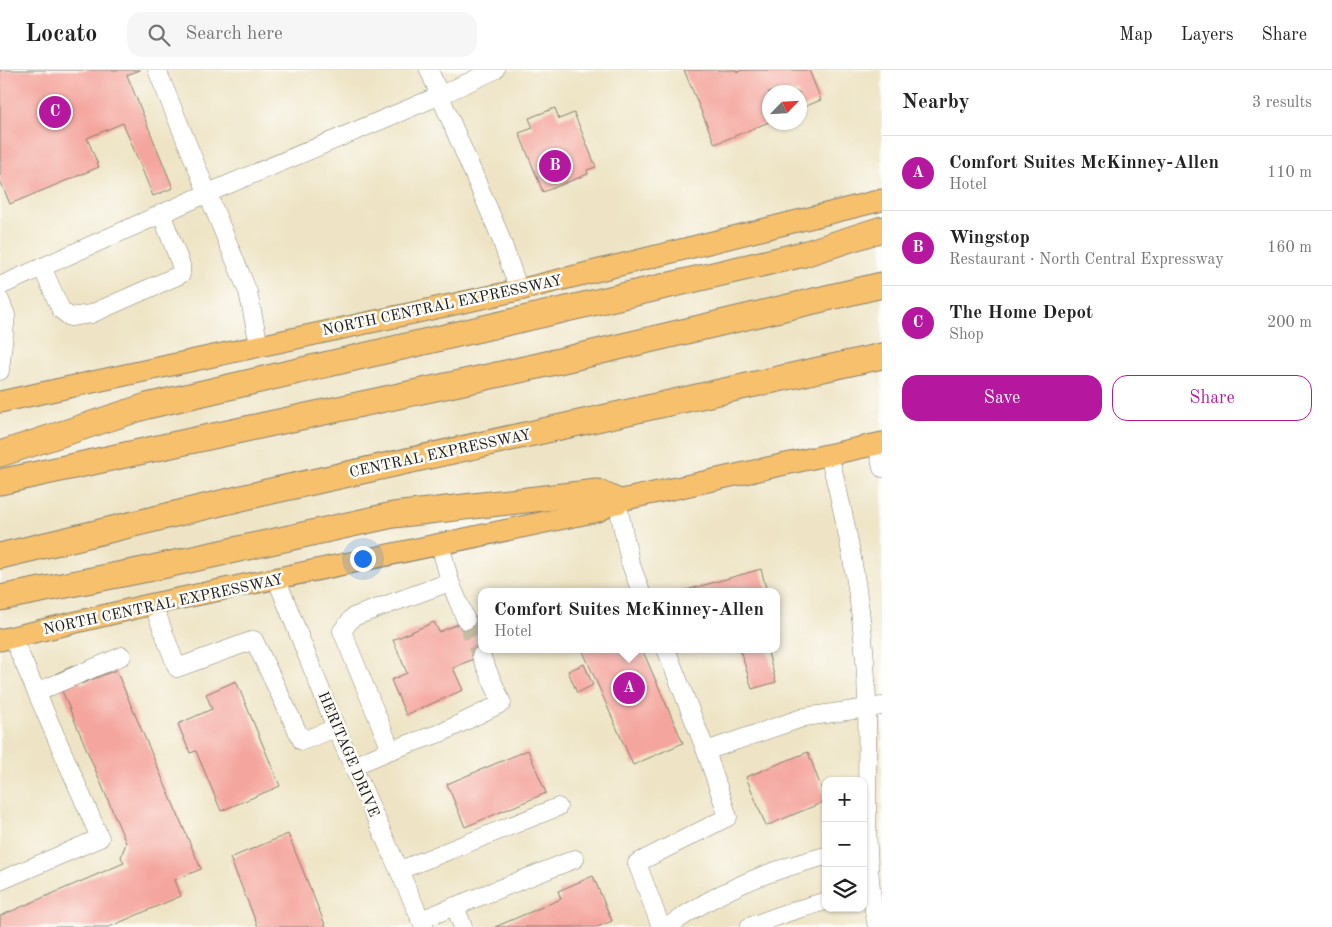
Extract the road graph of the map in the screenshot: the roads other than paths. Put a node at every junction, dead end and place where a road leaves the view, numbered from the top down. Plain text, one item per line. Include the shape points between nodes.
1 (157, 70) edge
2 (429, 70) edge
3 (496, 70) edge
4 (441, 95) junction
5 (208, 192) junction
6 (882, 200) edge
7 (162, 213) junction
8 (882, 229) edge
9 (42, 267) junction
10 (882, 285) edge
11 (0, 286) edge
12 (519, 290) junction
13 (0, 300) edge
14 (259, 345) junction
15 (882, 356) edge
16 (0, 371) edge
17 (0, 402) edge
18 (879, 444) edge
19 (0, 454) edge
20 (829, 455) junction
21 (882, 468) edge
22 (0, 482) edge
23 (617, 501) junction
24 (440, 544) junction
25 (0, 556) edge
26 (277, 580) junction
27 (450, 582) junction
28 (640, 588) edge
29 (0, 598) edge
30 (153, 604) junction
31 (466, 620) tunnel mouth
32 (6, 638) edge
33 (668, 653) edge
34 (122, 656) dead end
35 (481, 656) tunnel mouth
36 (36, 692) junction
37 (875, 706) edge
38 (336, 728) junction
39 (391, 750) junction
40 (706, 751) junction
41 (353, 766) junction
42 (558, 808) dead end
43 (871, 848) edge
44 (822, 857) edge
45 (575, 859) dead end
46 (400, 870) junction
47 (0, 880) edge
48 (872, 892) edge
49 (822, 902) edge
50 (455, 906) junction
51 (422, 925) edge
52 (463, 927) edge
53 (661, 927) edge
54 (667, 927) edge
55 (749, 927) edge
56 (877, 927) edge

1 - 5 street
2 - 4 street
3 - 4 street
4 - 5 street
4 - 12 street
5 - 7 street
5 - 14 street via 248,292
6 - 12 main road, NORTH CENTRAL EXPRESSWAY
7 - 9 street
7 - 9 street via 181,265 181,274 177,276 91,314 70,317 61,310
8 - 19 highway via 804,254 147,406
9 - 11 street
10 - 22 highway via 529,368
12 - 14 main road, NORTH CENTRAL EXPRESSWAY
13 - 16 street via 6,315
14 - 17 main road, NORTH CENTRAL EXPRESSWAY
15 - 25 highway, CENTRAL EXPRESSWAY via 268,492
18 - 20 main road, NORTH CENTRAL EXPRESSWAY
18 - 21 street
20 - 23 main road, NORTH CENTRAL EXPRESSWAY
20 - 37 street via 850,540
23 - 24 main road, NORTH CENTRAL EXPRESSWAY via 598,511
23 - 28 street via 630,562
23 - 29 highway via 597,492 420,511
24 - 26 main road, NORTH CENTRAL EXPRESSWAY
24 - 27 street
26 - 30 main road, NORTH CENTRAL EXPRESSWAY
26 - 38 street, HERITAGE DRIVE
27 - 31 street
27 - 39 street via 353,618 342,631
30 - 32 main road, NORTH CENTRAL EXPRESSWAY
30 - 38 street via 177,668 254,640 302,741
32 - 36 street
33 - 40 street
34 - 36 street
35 - 39 street via 502,703 442,732
36 - 47 street via 100,838
37 - 40 street via 805,717
37 - 43 street
38 - 41 street, HERITAGE DRIVE
39 - 41 street
40 - 53 street via 728,816 637,862
41 - 46 street, HERITAGE DRIVE
42 - 46 street
43 - 48 street
44 - 54 street via 779,868 725,890
45 - 50 street
46 - 51 street, HERITAGE DRIVE
48 - 56 street
49 - 55 street
50 - 51 street
50 - 52 street

